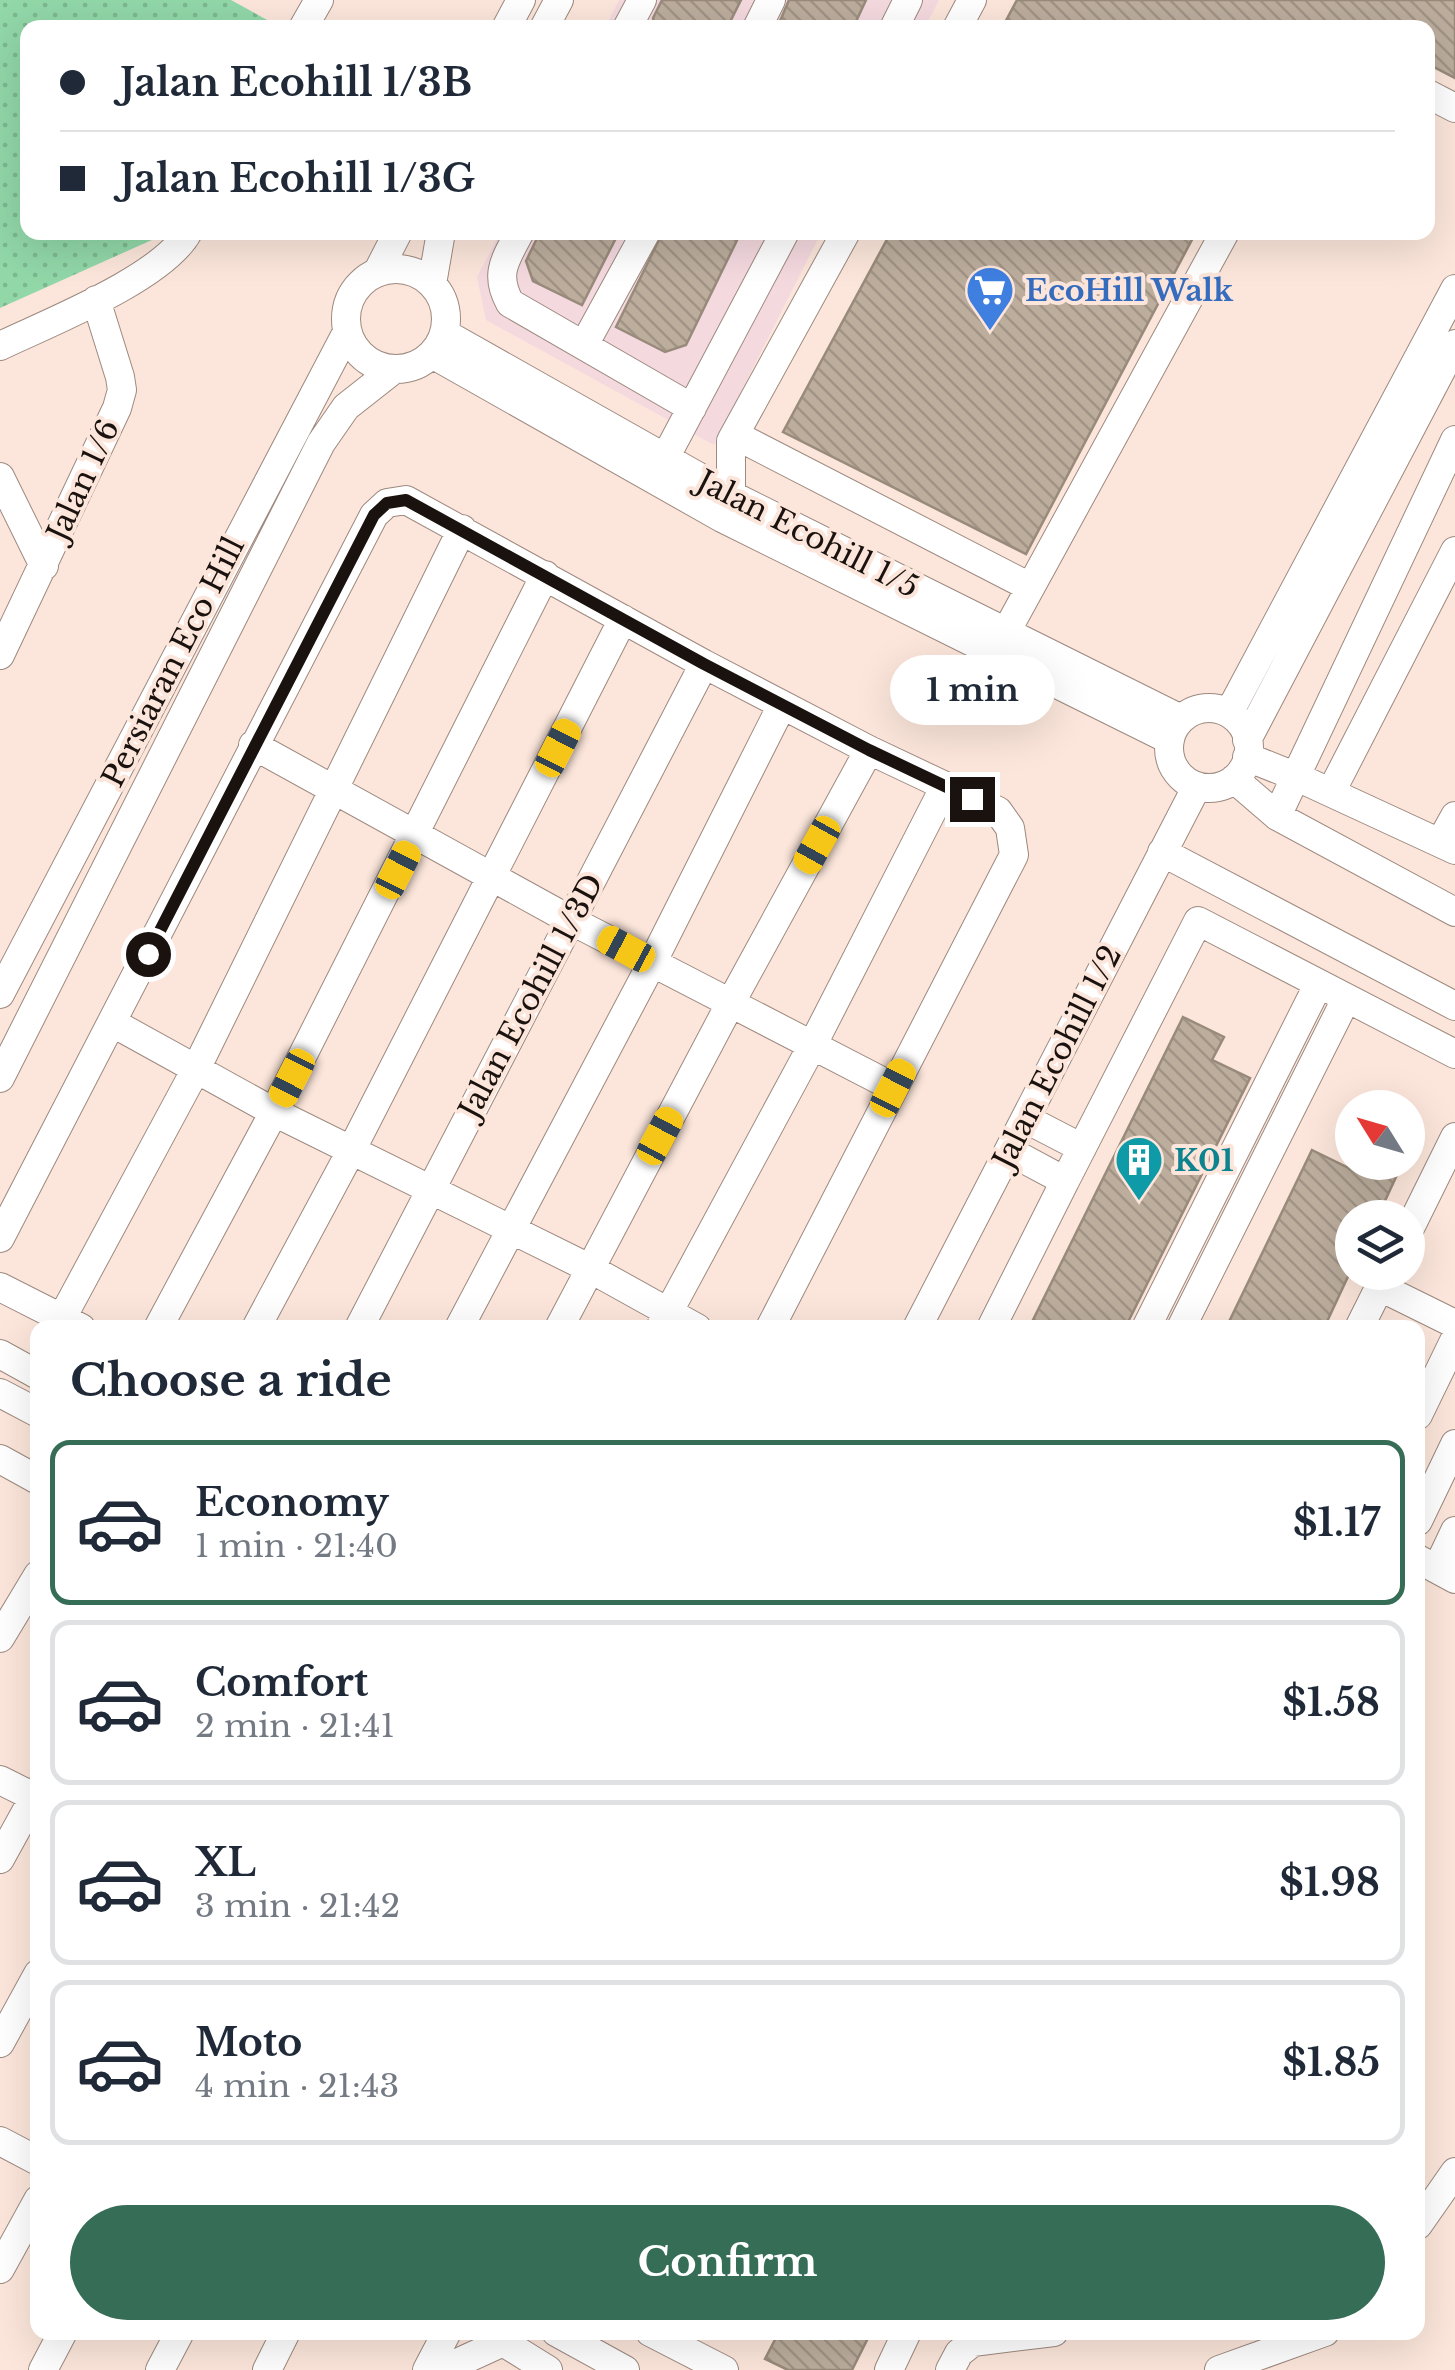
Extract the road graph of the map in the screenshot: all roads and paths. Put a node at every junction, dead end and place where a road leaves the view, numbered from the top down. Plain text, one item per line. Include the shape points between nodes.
1 (184, 240) edge
2 (394, 240) edge
3 (439, 240) edge
4 (516, 240) edge
5 (642, 240) edge
6 (782, 240) edge
7 (842, 240) edge
8 (1221, 240) edge
9 (376, 273) junction
10 (432, 284) junction
11 (1455, 289) edge
12 (96, 300) junction
13 (346, 332) junction
14 (438, 344) junction
15 (584, 345) junction
16 (0, 346) edge
17 (1447, 346) edge
18 (393, 370) junction
19 (692, 408) junction
20 (735, 434) junction
21 (1455, 440) edge
22 (664, 460) junction
23 (0, 477) edge
24 (731, 496) junction
25 (462, 530) junction
26 (1455, 551) edge
27 (44, 566) junction
28 (545, 575) junction
29 (1030, 587) junction
30 (623, 619) junction
31 (1006, 632) junction
32 (0, 655) edge
33 (704, 664) junction
34 (782, 705) junction
35 (1228, 713) junction
36 (1175, 730) junction
37 (253, 745) junction
38 (869, 750) junction
39 (1243, 759) junction
40 (1297, 776) junction
41 (945, 786) junction
42 (1197, 786) junction
43 (331, 789) junction
44 (1331, 792) junction
45 (1277, 816) junction
46 (1455, 816) edge
47 (416, 835) junction
48 (1447, 847) edge
49 (1162, 852) junction
50 (492, 876) junction
51 (1455, 912) edge
52 (572, 921) junction
53 (652, 963) junction
54 (1318, 986) junction
55 (0, 994) edge
56 (1346, 999) junction
57 (730, 1004) junction
58 (1455, 1006) edge
59 (112, 1023) junction
60 (812, 1046) junction
61 (1455, 1054) edge
62 (196, 1069) junction
63 (0, 1078) edge
64 (893, 1088) junction
65 (274, 1112) junction
66 (1026, 1119) junction
67 (1455, 1138) edge
68 (1082, 1148) junction
69 (351, 1151) junction
70 (1009, 1151) junction
71 (1065, 1181) junction
72 (428, 1190) junction
73 (1424, 1200) edge
74 (510, 1230) junction
75 (0, 1238) edge
76 (589, 1268) junction
77 (0, 1286) edge
78 (1378, 1290) edge
79 (1392, 1290) edge
80 (1419, 1318) edge
81 (65, 1320) edge
82 (72, 1320) edge
83 (162, 1320) edge
84 (260, 1320) edge
85 (363, 1320) edge
86 (463, 1320) edge
87 (563, 1320) edge
88 (664, 1320) edge
89 (774, 1320) edge
90 (921, 1320) edge
91 (994, 1320) edge
92 (1150, 1320) edge
93 (1185, 1320) edge
94 (1364, 1320) edge
95 (1455, 1324) edge
96 (1455, 1339) edge
97 (0, 1354) edge
98 (30, 1371) edge
99 (0, 1393) edge
100 (1425, 1401) edge
101 (30, 1409) edge
102 (1455, 1444) edge
103 (0, 1460) edge
104 (30, 1476) edge
105 (1425, 1506) edge
106 (1455, 1532) edge
107 (1436, 1569) edge
108 (30, 1588) edge
109 (0, 1638) edge
110 (0, 1780) edge
111 (30, 1792) edge
112 (30, 1806) edge
113 (0, 1859) edge
114 (30, 1989) edge
115 (0, 2043) edge
116 (0, 2142) edge
117 (30, 2157) edge
118 (1455, 2172) edge
119 (30, 2214) edge
120 (1425, 2215) edge
121 (0, 2268) edge
122 (59, 2340) edge
123 (176, 2340) edge
124 (282, 2340) edge
125 (443, 2340) edge
126 (500, 2340) edge
127 (510, 2340) edge
128 (561, 2340) edge
129 (574, 2340) edge
130 (666, 2340) edge
131 (903, 2340) edge
132 (989, 2340) edge
133 (1303, 2340) edge
134 (43, 2370) edge
135 (160, 2370) edge
136 (267, 2370) edge
137 (427, 2370) edge
138 (442, 2370) edge
139 (548, 2370) edge
140 (626, 2370) edge
141 (724, 2370) edge
142 (889, 2370) edge
143 (950, 2370) edge
144 (1219, 2370) edge

1 - 12 street via 150,270
2 - 9 street, Persiaran Eco Hill
3 - 10 street
4 - 15 street via 500,285 510,303
5 - 15 street
6 - 19 street
7 - 20 street
8 - 29 street
9 - 10 street via 406,270
9 - 13 street, Persiaran Eco Hill via 354,290
10 - 14 street via 446,312
11 - 17 street
12 - 16 street
12 - 27 street, Jalan 1/6 via 122,390
13 - 18 street via 363,358
13 - 55 street, Persiaran Eco Hill
14 - 18 street via 407,368
14 - 22 street, Jalan Ecohill 1/5
14 - 36 street via 722,518
15 - 19 street
17 - 35 street
17 - 39 street
18 - 63 street via 346,407 321,443
19 - 22 street
20 - 24 street
20 - 29 street
21 - 40 street
22 - 24 street, Jalan Ecohill 1/5
23 - 27 street
24 - 31 street, Jalan Ecohill 1/5
25 - 28 street
25 - 37 street via 406,500 387,503 374,515
25 - 43 street
26 - 44 street
27 - 32 street, Jalan 1/6
28 - 30 street
28 - 47 street
29 - 31 street
30 - 33 street
30 - 50 street
31 - 36 street, Jalan Ecohill 1/5
33 - 34 street
33 - 52 street, Jalan Ecohill 1/3D
34 - 38 street
34 - 53 street
35 - 36 street via 1204,708
35 - 39 street via 1238,721
36 - 42 street via 1172,763
37 - 43 street
37 - 59 street
38 - 41 street
38 - 57 street
39 - 40 street
39 - 42 street via 1210,788
39 - 45 street
40 - 44 street
40 - 45 street
41 - 60 street
41 - 64 street via 998,812 1010,828 1014,855
42 - 49 street, Jalan Ecohill 1/2
43 - 47 street
43 - 62 street
44 - 48 street
45 - 51 street
46 - 48 street
47 - 50 street
47 - 65 street
49 - 58 street
49 - 66 street, Jalan Ecohill 1/2
50 - 52 street
50 - 69 street
52 - 53 street
52 - 72 street, Jalan Ecohill 1/3D
53 - 57 street
53 - 74 street
54 - 56 street
54 - 68 street via 1198,921
54 - 92 street
56 - 61 street
56 - 93 street
57 - 60 street
57 - 76 street
59 - 62 street
59 - 75 street
60 - 64 street
60 - 88 street
62 - 65 street
62 - 82 street
64 - 89 street
65 - 69 street
65 - 83 street
66 - 68 street
66 - 70 street, Jalan Ecohill 1/2
67 - 73 street
68 - 71 street
69 - 72 street
69 - 84 street
70 - 71 street
70 - 90 street, Jalan Ecohill 1/2
71 - 91 street
72 - 74 street
72 - 85 street, Jalan Ecohill 1/3D
74 - 76 street
74 - 86 street
76 - 87 street
76 - 88 street
77 - 81 street
78 - 94 street
79 - 80 street
80 - 95 street
96 - 100 street
97 - 98 street
99 - 101 street
102 - 105 street
103 - 104 street
106 - 107 street
108 - 109 street
110 - 111 street
112 - 113 street
114 - 115 street
116 - 117 street
118 - 120 street
119 - 121 street
122 - 134 street
123 - 135 street
124 - 136 street
125 - 137 street
126 - 138 street
127 - 139 street
128 - 139 street
129 - 140 street
130 - 141 street
131 - 142 street
132 - 143 street via 973,2342
133 - 144 street

